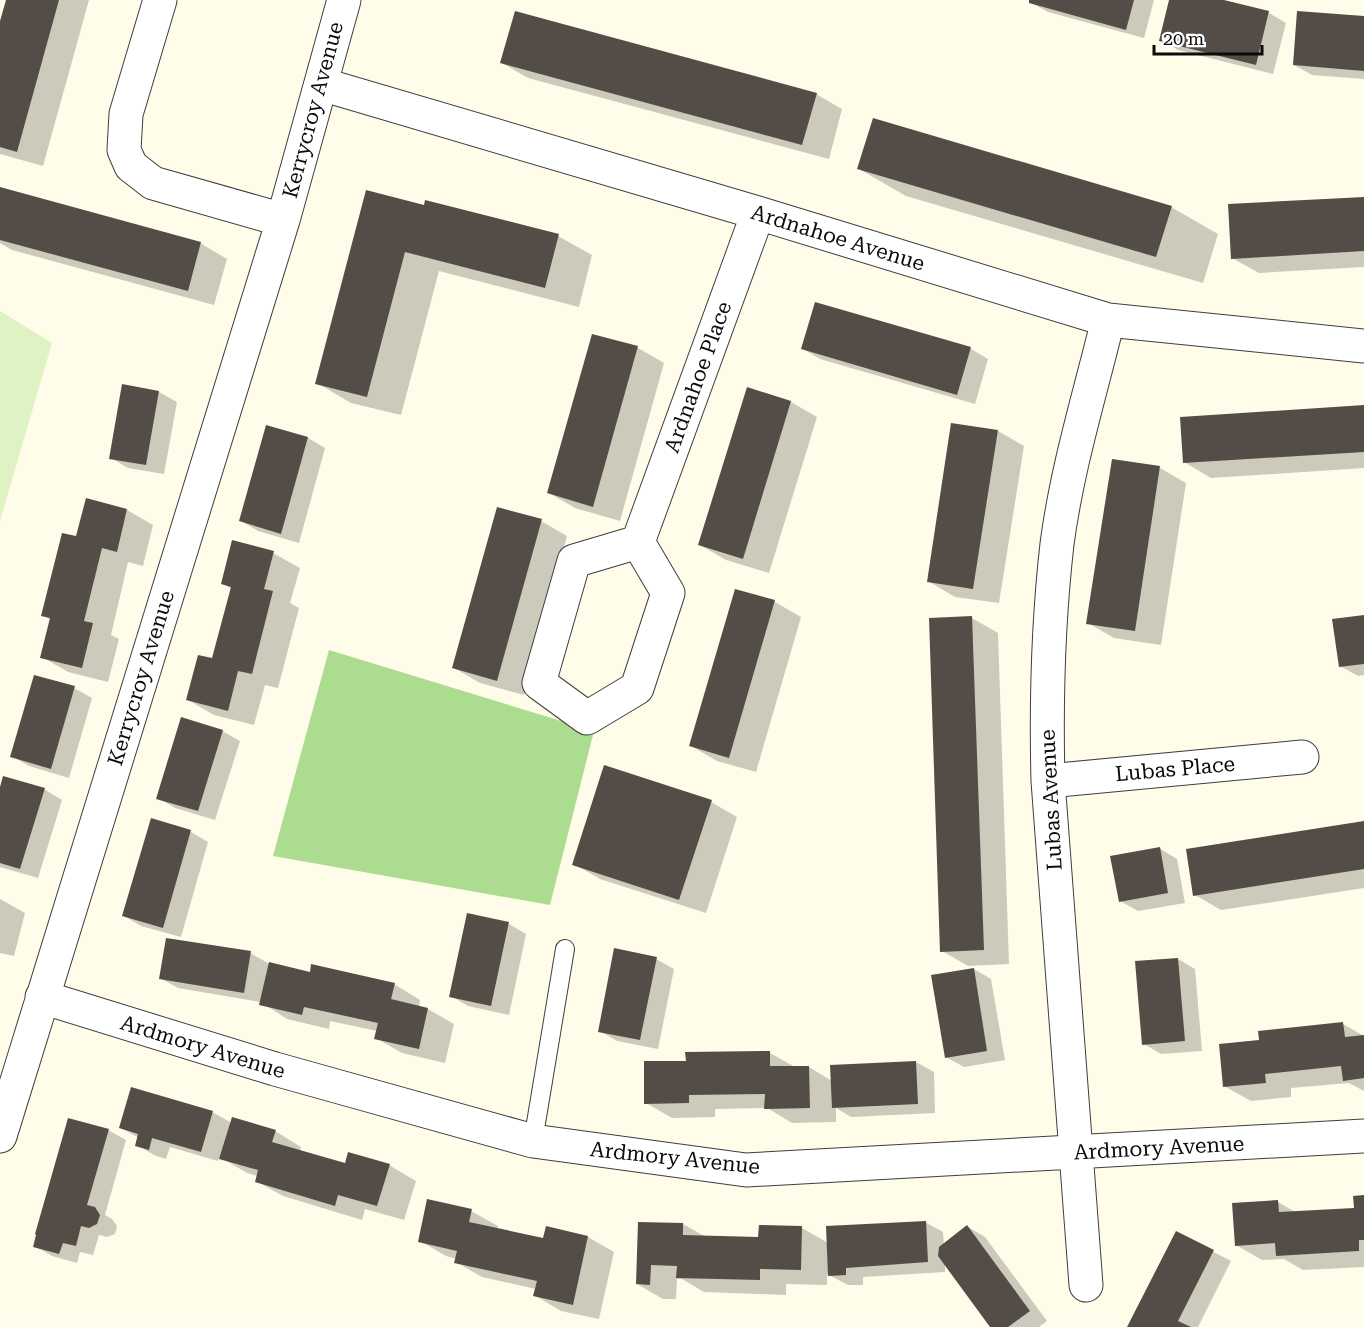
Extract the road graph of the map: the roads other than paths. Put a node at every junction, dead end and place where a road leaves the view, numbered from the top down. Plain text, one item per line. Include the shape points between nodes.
1 (160, 0) edge
2 (344, 0) edge
3 (321, 84) junction
4 (758, 213) junction
5 (283, 220) junction
6 (1108, 320) junction
7 (1364, 346) edge
8 (638, 542) junction
9 (1302, 757) dead end
10 (1048, 781) junction
11 (565, 949) dead end
12 (42, 998) junction
13 (0, 1136) edge
14 (1364, 1136) edge
15 (533, 1141) junction
16 (1077, 1152) junction
17 (1086, 1285) dead end

1 - 5 street, Kerrycroy Avenue via 126,114 124,150 131,166 153,183
2 - 3 street, Kerrycroy Avenue
3 - 4 street, Ardnahoe Avenue
3 - 5 street, Kerrycroy Avenue
4 - 6 street, Ardnahoe Avenue
4 - 8 street, Ardnahoe Place
5 - 12 street, Kerrycroy Avenue
6 - 7 street, Ardnahoe Avenue
6 - 10 street, Lubas Avenue via 1069,475 1058,542 1048,641
8 - 8 street via 668,593 637,688 587,718 539,683 574,561
9 - 10 street, Lubas Place
10 - 16 street, Lubas Avenue
11 - 15 lane
12 - 13 street, Kerrycroy Avenue
12 - 15 street, Ardmory Avenue
14 - 16 street, Ardmory Avenue
15 - 16 street, Ardmory Avenue via 746,1170
16 - 17 street, Lubas Avenue

